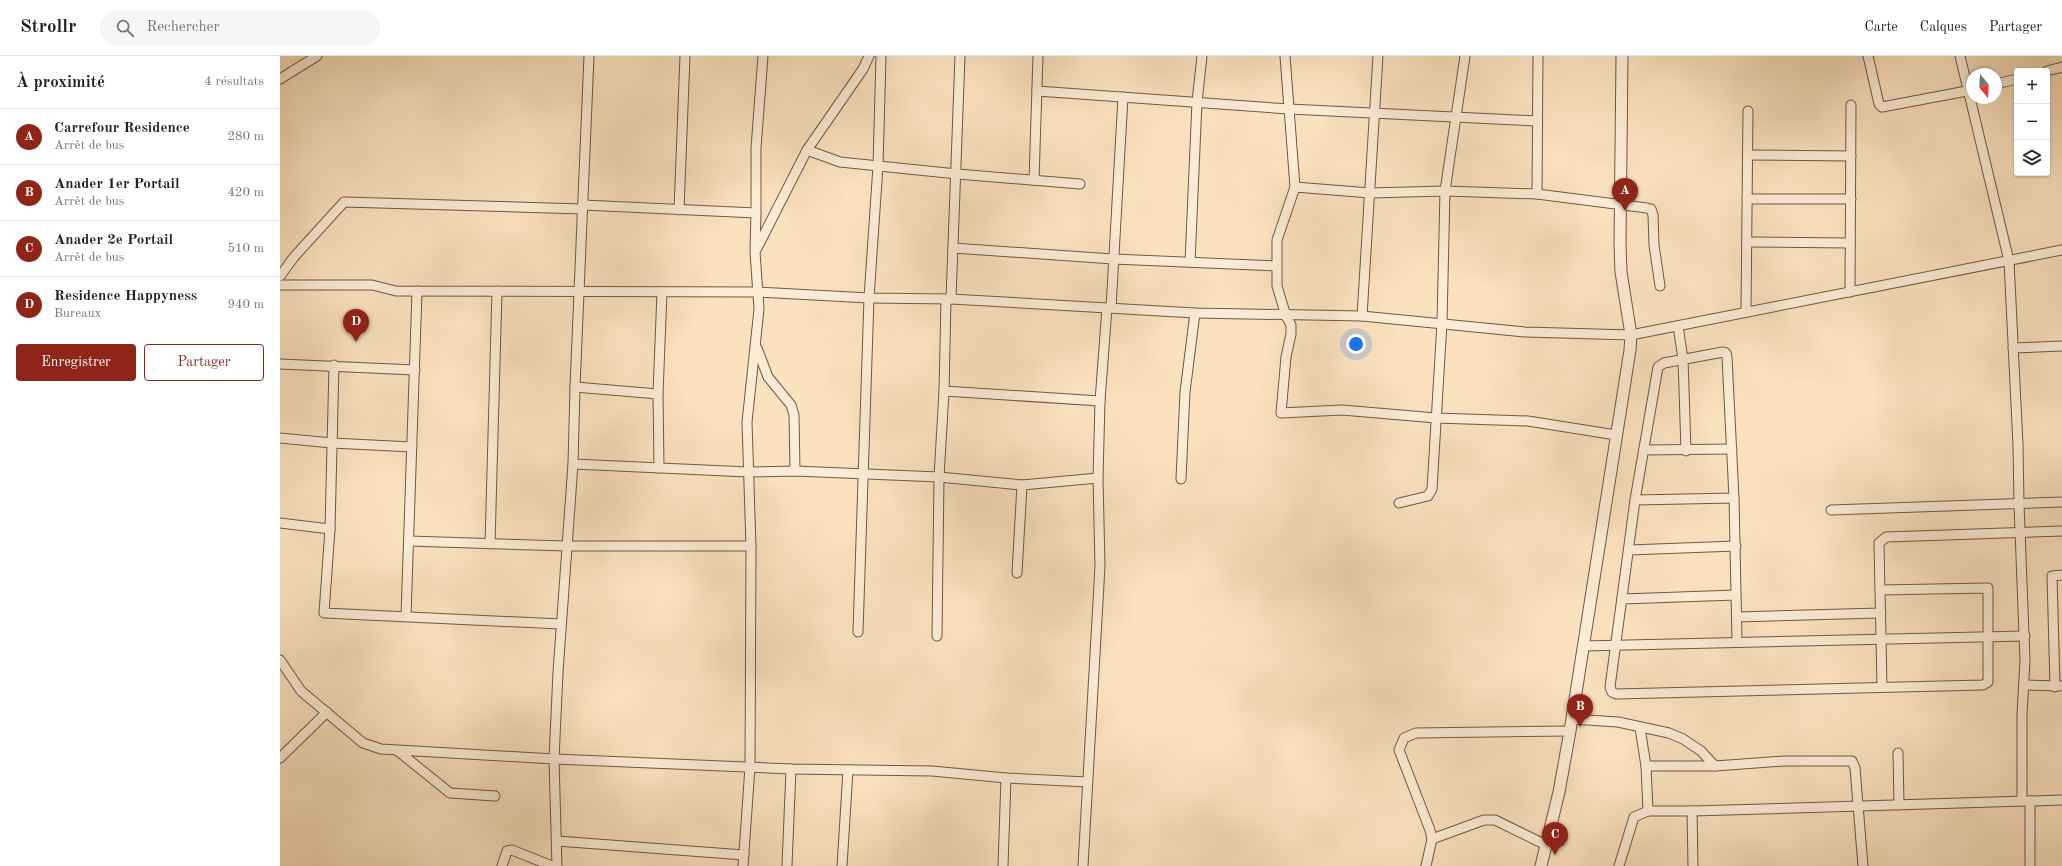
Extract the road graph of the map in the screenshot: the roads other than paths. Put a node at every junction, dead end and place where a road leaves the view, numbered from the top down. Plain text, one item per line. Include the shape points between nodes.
1 (317, 56) edge
2 (589, 56) edge
3 (685, 56) edge
4 (763, 56) edge
5 (868, 56) edge
6 (882, 56) edge
7 (960, 56) edge
8 (1038, 56) edge
9 (1202, 56) edge
10 (1285, 56) edge
11 (1378, 56) edge
12 (1465, 56) edge
13 (1538, 56) edge
14 (1622, 56) edge
15 (1868, 56) edge
16 (1960, 56) edge
17 (2062, 67) edge
18 (2050, 70) edge
19 (1966, 77) edge
20 (280, 79) edge
21 (2014, 80) edge
22 (2002, 83) edge
23 (1037, 91) junction
24 (1966, 92) edge
25 (1123, 97) junction
26 (1197, 102) junction
27 (1973, 104) edge
28 (1851, 105) dead end
29 (1289, 109) junction
30 (1748, 110) dead end
31 (1375, 113) junction
32 (1456, 116) junction
33 (1538, 121) junction
34 (806, 150) junction
35 (1748, 155) junction
36 (1851, 156) junction
37 (878, 166) junction
38 (957, 174) junction
39 (1034, 180) junction
40 (1080, 184) dead end
41 (1295, 187) junction
42 (1445, 191) junction
43 (1370, 193) junction
44 (1537, 194) junction
45 (1747, 199) junction
46 (1850, 199) junction
47 (1620, 206) junction
48 (583, 207) junction
49 (679, 210) junction
50 (756, 213) junction
51 (1747, 242) junction
52 (1850, 243) junction
53 (953, 248) junction
54 (2062, 250) edge
55 (755, 252) junction
56 (1113, 259) junction
57 (2009, 261) junction
58 (1190, 262) junction
59 (1276, 266) junction
60 (280, 276) edge
61 (280, 285) edge
62 (1660, 286) dead end
63 (417, 291) junction
64 (497, 291) junction
65 (579, 291) junction
66 (662, 292) junction
67 (758, 292) junction
68 (1850, 292) junction
69 (869, 298) junction
70 (949, 300) junction
71 (1109, 308) junction
72 (1746, 312) junction
73 (1195, 313) junction
74 (1286, 316) junction
75 (1362, 316) junction
76 (1442, 323) junction
77 (1678, 326) junction
78 (1631, 335) junction
79 (2062, 346) edge
80 (756, 347) junction
81 (2013, 348) junction
82 (1683, 359) junction
83 (280, 364) edge
84 (334, 365) junction
85 (415, 370) junction
86 (574, 387) junction
87 (944, 391) junction
88 (658, 394) junction
89 (1100, 401) junction
90 (1436, 418) junction
91 (1616, 434) junction
92 (280, 438) edge
93 (332, 443) junction
94 (412, 447) junction
95 (1732, 449) junction
96 (1644, 450) junction
97 (1686, 451) junction
98 (574, 464) junction
99 (659, 468) junction
100 (795, 471) junction
101 (748, 472) junction
102 (863, 473) junction
103 (939, 477) junction
104 (1098, 478) junction
105 (1181, 479) dead end
106 (1022, 485) junction
107 (1734, 498) junction
108 (1635, 500) junction
109 (2062, 502) edge
110 (1399, 503) dead end
111 (2019, 504) junction
112 (1831, 510) dead end
113 (280, 523) edge
114 (330, 529) junction
115 (2062, 531) edge
116 (2020, 532) junction
117 (409, 541) junction
118 (490, 544) junction
119 (567, 546) junction
120 (751, 546) junction
121 (1736, 546) junction
122 (1629, 550) junction
123 (1017, 573) dead end
124 (2062, 575) edge
125 (1880, 590) junction
126 (1736, 595) junction
127 (1622, 599) junction
128 (1881, 613) junction
129 (406, 616) junction
130 (1737, 617) junction
131 (2057, 623) edge
132 (561, 624) junction
133 (858, 632) dead end
134 (937, 636) dead end
135 (1989, 636) junction
136 (2024, 636) junction
137 (1882, 638) junction
138 (1737, 641) junction
139 (1584, 646) junction
140 (1614, 646) junction
141 (280, 660) edge
142 (2024, 685) junction
143 (1882, 686) junction
144 (2058, 687) edge
145 (326, 712) junction
146 (1572, 719) junction
147 (1640, 728) junction
148 (1570, 731) junction
149 (398, 751) junction
150 (1898, 753) dead end
151 (280, 758) edge
152 (554, 759) junction
153 (1646, 766) junction
154 (1715, 766) junction
155 (750, 767) junction
156 (791, 769) junction
157 (848, 770) junction
158 (1006, 778) junction
159 (1087, 782) junction
160 (495, 796) dead end
161 (2062, 800) edge
162 (2026, 801) junction
163 (1858, 805) junction
164 (1899, 805) junction
165 (1648, 811) junction
166 (1692, 811) junction
167 (1432, 839) junction
168 (557, 841) junction
169 (1546, 844) junction
170 (744, 855) junction
171 (787, 865) edge
172 (502, 866) edge
173 (552, 866) edge
174 (557, 866) edge
175 (743, 866) edge
176 (842, 866) edge
177 (1002, 866) edge
178 (1083, 866) edge
179 (1426, 866) edge
180 (1541, 866) edge
181 (1619, 866) edge
182 (1693, 866) edge
183 (1863, 866) edge
184 (2030, 866) edge

1 - 20 street
2 - 48 street
3 - 49 street
4 - 50 street via 756,148
5 - 34 street via 863,68
6 - 37 street
7 - 38 street
8 - 23 street
9 - 26 street
10 - 29 street
11 - 31 street
12 - 32 street
13 - 33 street
14 - 47 street
15 - 24 street via 1879,104 1882,107
16 - 19 street
17 - 18 street
21 - 22 street
23 - 25 street
23 - 39 street
25 - 26 street
25 - 56 street
26 - 29 street
26 - 58 street
27 - 57 street
28 - 36 street
29 - 31 street
29 - 41 street
30 - 35 street
31 - 32 street
31 - 43 street
32 - 33 street
32 - 42 street
33 - 44 street
34 - 37 street via 840,162
34 - 55 street
35 - 36 street
35 - 45 street
36 - 46 street
37 - 38 street
37 - 69 street
38 - 39 street
38 - 53 street
39 - 40 street
41 - 43 street
41 - 59 street via 1277,240
42 - 43 street
42 - 44 street
42 - 76 street
43 - 75 street
44 - 47 street
45 - 46 street
45 - 51 street
46 - 52 street
47 - 62 street via 1651,209
47 - 78 street via 1621,272
48 - 49 street
48 - 60 street via 344,202
48 - 65 street
49 - 50 street
50 - 55 street
51 - 52 street
51 - 72 street
52 - 68 street
53 - 56 street
53 - 70 street
54 - 57 street
55 - 67 street
56 - 58 street
56 - 71 street
57 - 68 street
57 - 81 street
58 - 59 street
59 - 74 street via 1277,286
61 - 63 street via 372,285 396,291
63 - 64 street
63 - 85 street
64 - 65 street
64 - 118 street
65 - 66 street
65 - 86 street
66 - 67 street
66 - 88 street
67 - 69 street
67 - 80 street
68 - 72 street
69 - 70 street
69 - 102 street
70 - 71 street
70 - 87 street
71 - 73 street
71 - 89 street
72 - 77 street
73 - 74 street
73 - 105 street via 1185,392
74 - 75 street
74 - 90 street via 1291,325 1291,334 1286,357 1281,413 1342,410
75 - 76 street
76 - 78 street via 1525,332
76 - 90 street
77 - 78 street
77 - 82 street
78 - 91 street
79 - 81 street
80 - 100 street via 768,377 791,405 794,415
80 - 101 street via 747,422
81 - 111 street
82 - 95 street via 1726,353
82 - 96 street via 1658,367
82 - 97 street
83 - 84 street
84 - 85 street
84 - 93 street
85 - 94 street
86 - 88 street
86 - 98 street
87 - 89 street
87 - 103 street
88 - 99 street
89 - 104 street
90 - 91 street via 1528,421
90 - 110 street via 1432,489 1428,496
91 - 139 street
92 - 93 street
93 - 94 street
93 - 114 street
94 - 117 street
95 - 97 street
95 - 107 street
96 - 97 street
96 - 108 street
98 - 99 street
98 - 119 street
99 - 101 street
100 - 101 street
100 - 102 street
101 - 120 street
102 - 103 street
102 - 133 street
103 - 106 street
103 - 134 street
104 - 106 street
104 - 159 street via 1100,566
106 - 123 street
107 - 108 street
107 - 121 street
108 - 122 street
109 - 111 street
111 - 112 street
111 - 116 street
113 - 114 street
114 - 129 street via 324,613
115 - 116 street
116 - 125 street via 1886,537 1879,543
116 - 136 street
117 - 118 street
117 - 129 street
118 - 119 street
119 - 120 street
119 - 132 street
120 - 155 street
121 - 122 street
121 - 126 street
122 - 127 street
124 - 131 street via 2052,576
125 - 128 street
125 - 135 street via 1988,588
126 - 127 street
126 - 130 street
127 - 140 street
128 - 130 street
128 - 137 street
129 - 132 street
130 - 138 street
131 - 144 street
132 - 152 street
135 - 136 street
135 - 137 street
135 - 143 street via 1986,684
136 - 142 street
137 - 138 street
137 - 143 street
138 - 140 street
139 - 140 street
139 - 146 street
140 - 143 street via 1610,687 1616,694
141 - 145 street via 302,691
142 - 144 street
142 - 162 street
145 - 149 street via 363,743
145 - 151 street
146 - 147 street via 1618,722
146 - 148 street
147 - 153 street
147 - 154 street via 1668,733 1683,739 1701,751
148 - 167 street via 1416,733 1404,738 1399,750
148 - 169 street
149 - 152 street
149 - 160 street via 450,793
150 - 164 street
152 - 155 street
152 - 168 street
153 - 154 street
153 - 165 street
154 - 163 street via 1784,761 1852,762 1855,768
155 - 156 street
155 - 170 street
156 - 157 street
156 - 171 street
157 - 158 street via 932,771
157 - 176 street
158 - 159 street
158 - 177 street
159 - 178 street
161 - 162 street
162 - 164 street
162 - 184 street
163 - 164 street
163 - 166 street
163 - 183 street
165 - 166 street
165 - 181 street via 1634,817
166 - 182 street
167 - 169 street via 1490,820 1510,826
167 - 179 street
168 - 170 street
168 - 174 street
169 - 180 street
170 - 175 street
172 - 173 street via 508,851 512,850

